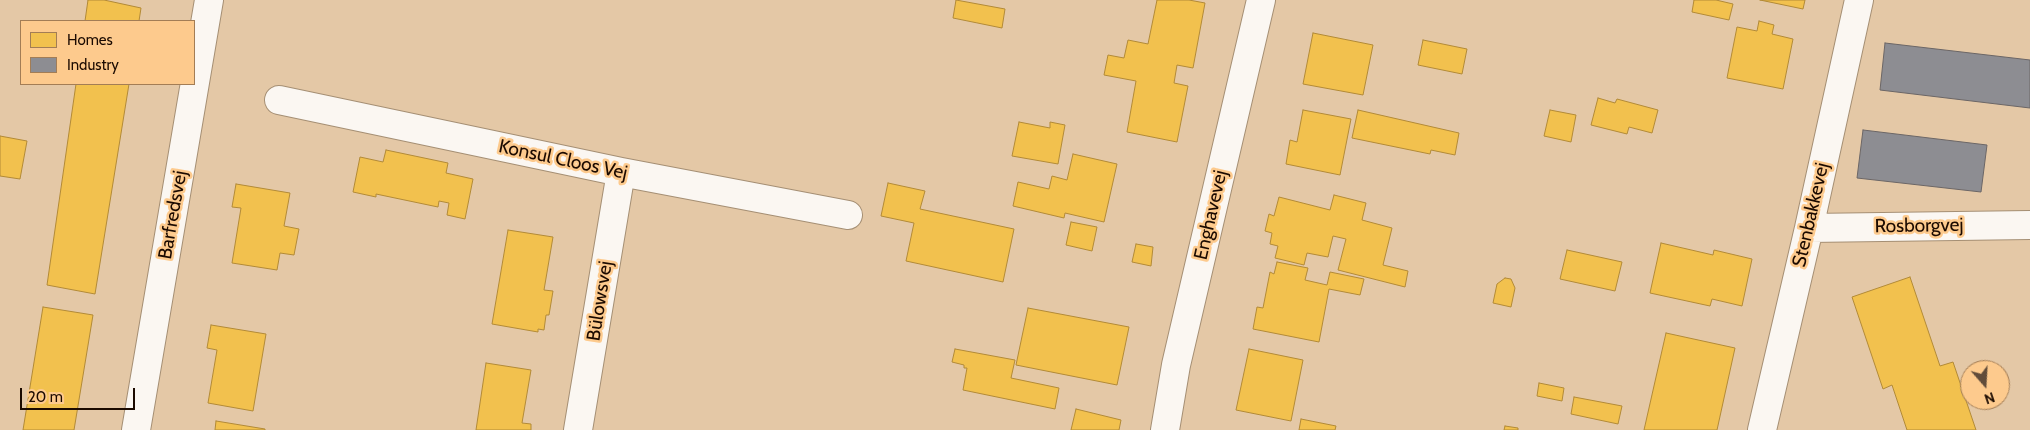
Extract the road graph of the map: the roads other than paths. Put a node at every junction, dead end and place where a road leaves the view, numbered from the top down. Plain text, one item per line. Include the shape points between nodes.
1 (209, 0) edge
2 (1261, 0) edge
3 (1859, 0) edge
4 (195, 82) edge
5 (195, 85) edge
6 (279, 100) dead end
7 (621, 172) junction
8 (848, 214) dead end
9 (2030, 225) edge
10 (1809, 228) junction
11 (136, 430) edge
12 (578, 430) edge
13 (1165, 430) edge
14 (1762, 430) edge

1 - 4 street, Barfredsvej
2 - 13 street, Enghavevej via 1176,365
3 - 10 street, Stenbakkevej
5 - 11 street, Barfredsvej
6 - 7 street, Konsul Cloos Vej
7 - 8 street, Konsul Cloos Vej
7 - 12 street, Bülowsvej
9 - 10 street, Rosborgvej
10 - 14 street, Stenbakkevej

